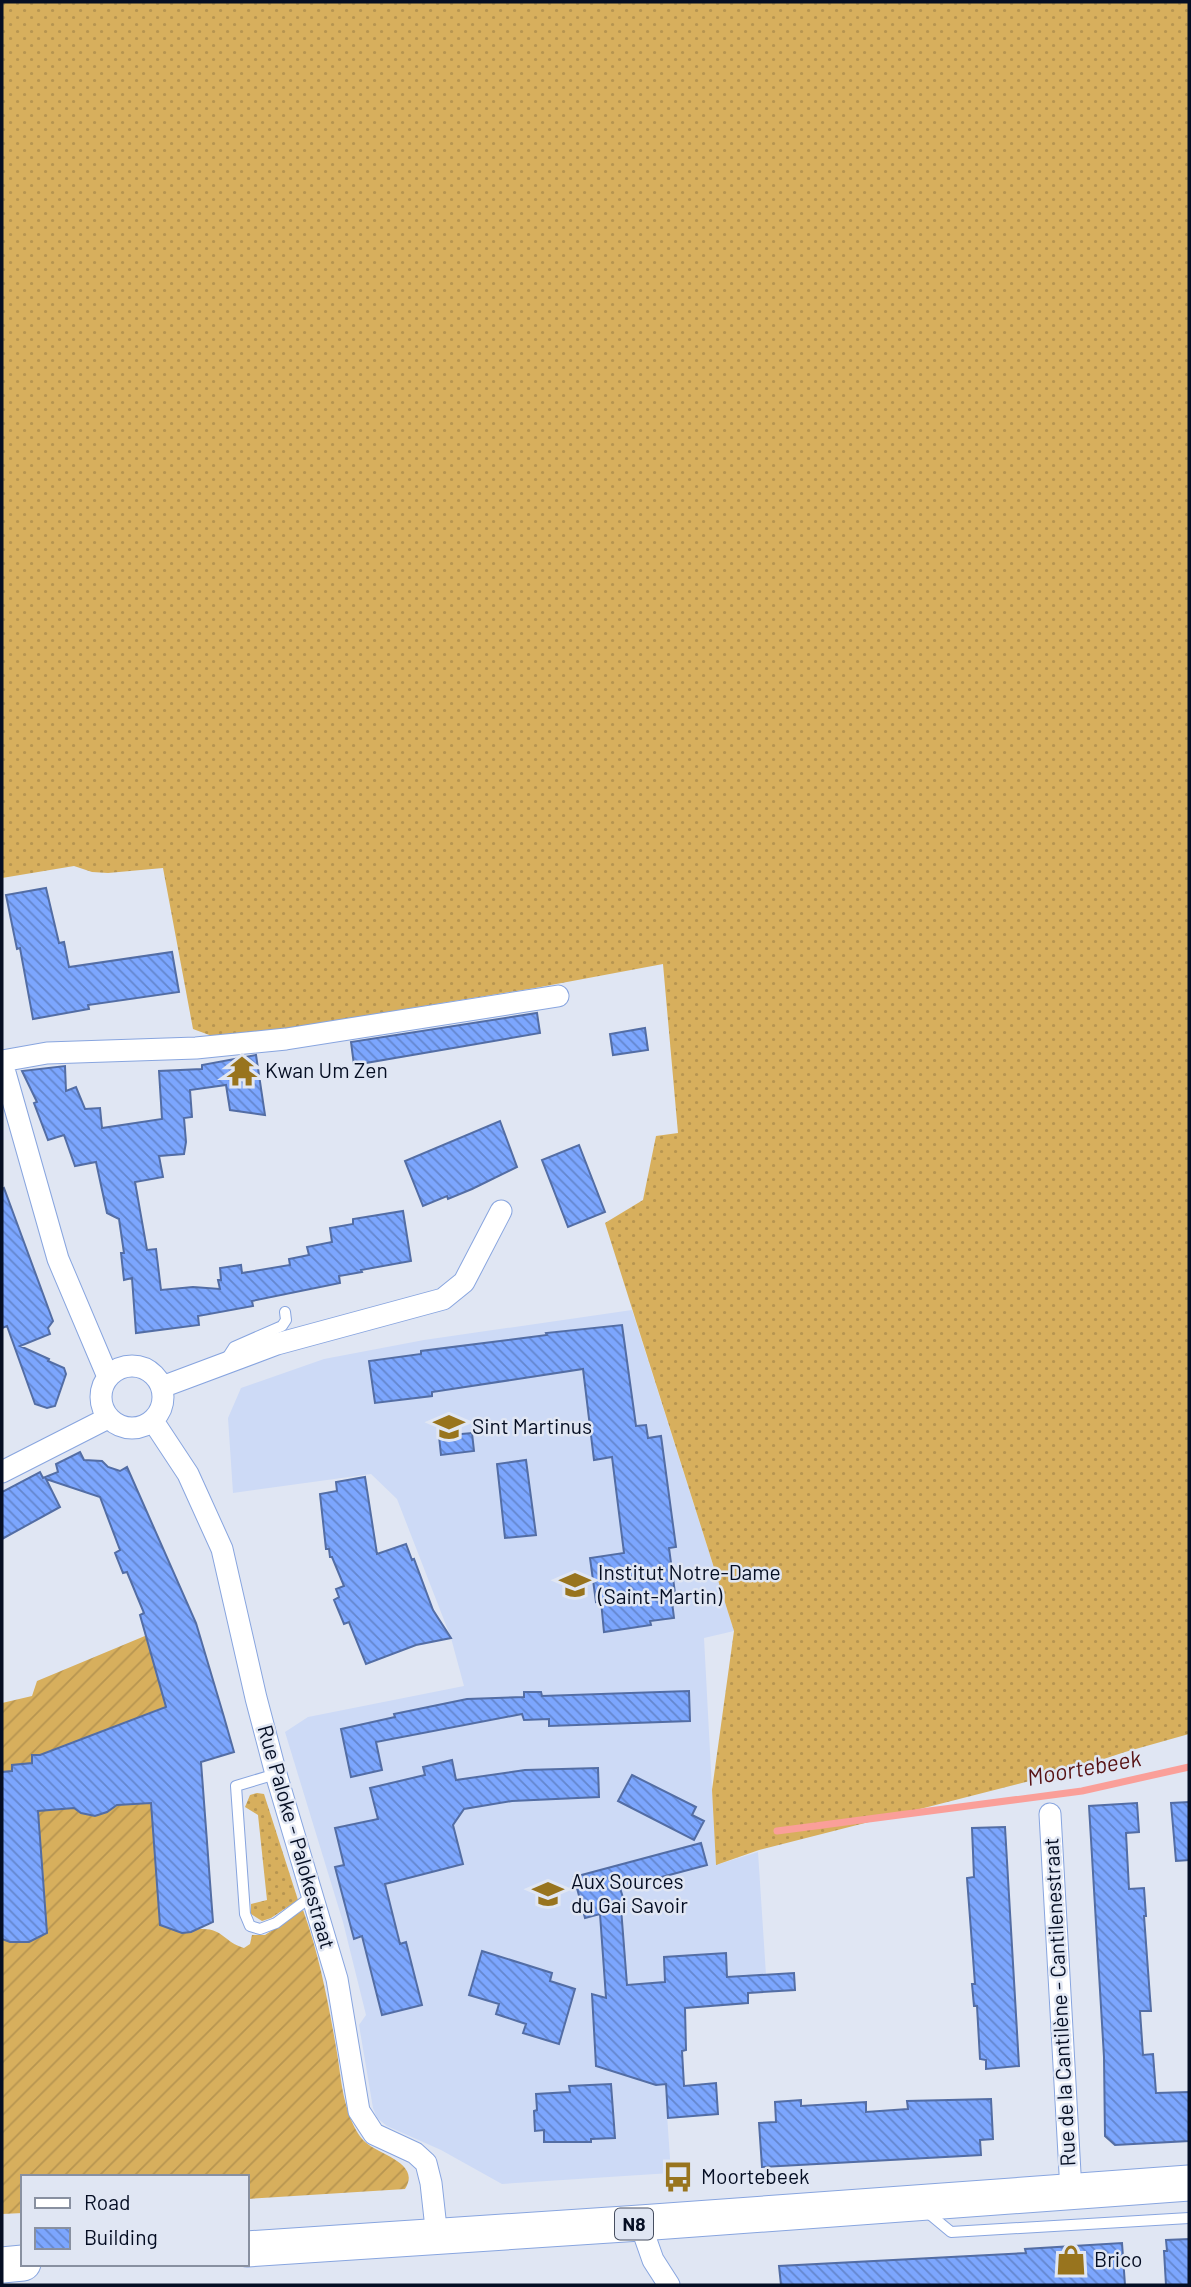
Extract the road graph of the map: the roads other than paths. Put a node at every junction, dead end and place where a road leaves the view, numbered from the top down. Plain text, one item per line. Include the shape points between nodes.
1 (558, 996) dead end
2 (2, 1061) edge
3 (501, 1211) dead end
4 (285, 1312) dead end
5 (222, 1365) junction
6 (108, 1377) junction
7 (162, 1387) junction
8 (108, 1418) junction
9 (153, 1421) junction
10 (2, 1472) edge
11 (276, 1774) junction
12 (1050, 1814) dead end
13 (312, 1896) junction
14 (1189, 2183) edge
15 (1071, 2191) junction
16 (917, 2203) junction
17 (1145, 2203) junction
18 (1189, 2218) edge
19 (640, 2223) junction
20 (437, 2236) junction
21 (248, 2249) edge
22 (21, 2263) edge
23 (2, 2265) edge
24 (669, 2285) edge

1 - 2 street via 286,1039 196,1048 47,1052
2 - 6 street via 58,1259
3 - 5 street via 464,1282 443,1299 277,1344
4 - 5 lane via 282,1326 234,1347
5 - 7 street
6 - 7 street via 116,1370 138,1366 157,1377
6 - 8 street via 100,1397
7 - 9 street via 164,1400
8 - 9 street via 125,1428
8 - 10 street
9 - 11 street, Rue Paloke - Palokestraat via 188,1474 222,1549
11 - 13 street, Rue Paloke - Palokestraat
11 - 13 lane via 236,1786 245,1914 250,1926 260,1930
12 - 15 street, Rue de la Cantilène - Cantilenestraat
13 - 20 street, Rue Paloke - Palokestraat via 337,1979 359,2111 374,2134 415,2153 426,2164
14 - 17 main road, N8
15 - 16 main road, N8
15 - 17 main road, N8
16 - 17 lane via 951,2232
16 - 19 main road, N8
17 - 18 lane
19 - 20 main road, N8
19 - 24 street via 653,2260
20 - 21 main road, N8
22 - 23 main road

